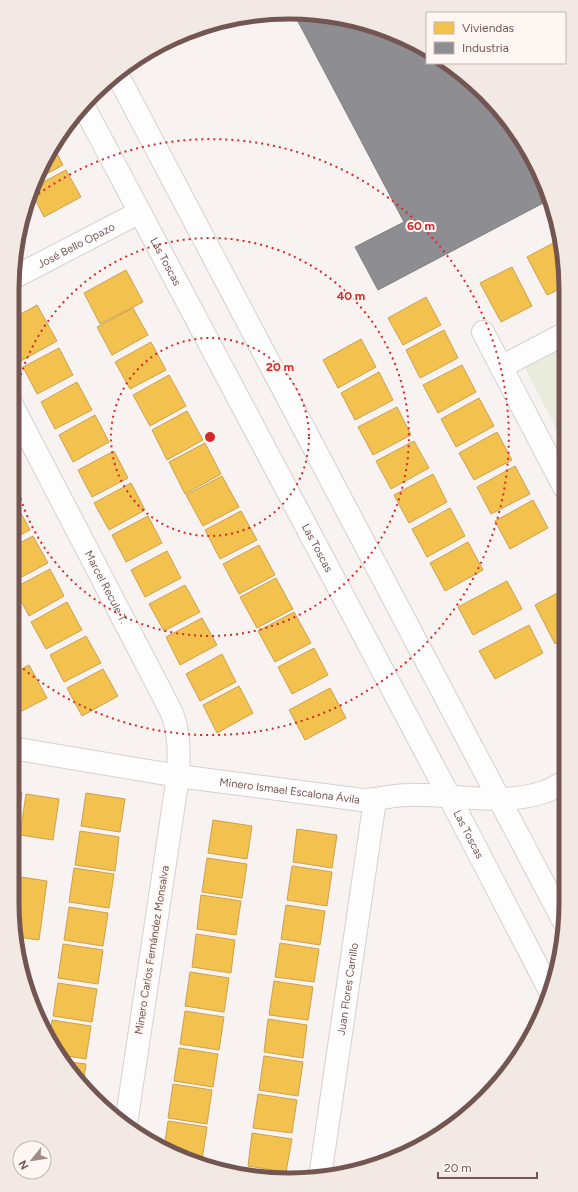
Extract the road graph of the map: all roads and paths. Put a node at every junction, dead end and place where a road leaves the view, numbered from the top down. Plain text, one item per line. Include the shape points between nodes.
1 (120, 79) edge
2 (86, 111) edge
3 (140, 212) junction
4 (20, 274) edge
5 (483, 332) dead end
6 (559, 337) edge
7 (501, 366) junction
8 (19, 418) edge
9 (559, 477) edge
10 (19, 749) edge
11 (178, 776) junction
12 (559, 785) edge
13 (449, 796) junction
14 (499, 799) junction
15 (375, 800) junction
16 (559, 912) edge
17 (547, 984) edge
18 (127, 1118) edge
19 (321, 1171) edge

1 - 14 street
2 - 3 street, Las Toscas
3 - 4 street, José Bello Opazo
3 - 13 street, Las Toscas
5 - 7 street
6 - 7 street
7 - 9 street
8 - 11 street, Marcel Recule T. via 171,711 179,738
10 - 11 street, Minero Ismael Escalona Ávila
11 - 15 street, Minero Ismael Escalona Ávila
11 - 18 street, Minero Carlos Fernández Monsalva
12 - 14 street, Minero Ismael Escalona Ávila via 544,792
13 - 14 street, Minero Ismael Escalona Ávila
13 - 15 street, Minero Ismael Escalona Ávila via 407,795
13 - 17 street, Las Toscas
14 - 16 street
15 - 19 street, Juan Flores Carrillo

